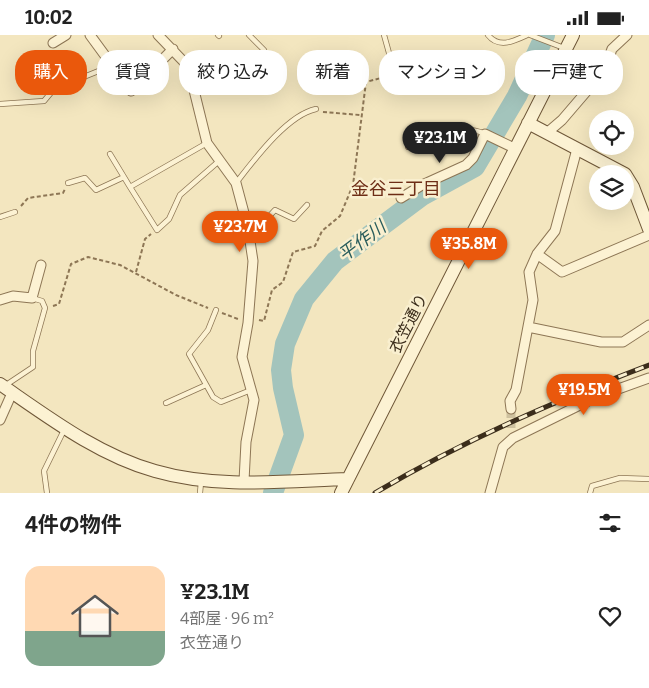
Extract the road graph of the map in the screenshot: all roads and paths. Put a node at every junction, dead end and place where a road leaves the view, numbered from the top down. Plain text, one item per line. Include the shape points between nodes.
1 (66, 35) edge
2 (90, 35) edge
3 (158, 35) edge
4 (249, 35) edge
5 (384, 35) edge
6 (488, 35) edge
7 (528, 35) edge
8 (573, 35) edge
9 (627, 35) edge
10 (53, 43) dead end
11 (173, 49) junction
12 (566, 49) junction
13 (101, 50) edge
14 (264, 50) dead end
15 (387, 50) edge
16 (169, 53) edge
17 (179, 56) edge
18 (97, 72) edge
19 (379, 78) edge
20 (195, 95) edge
21 (0, 104) edge
22 (316, 109) joint
23 (361, 115) junction
24 (528, 123) junction
25 (548, 132) junction
26 (485, 135) junction
27 (207, 143) junction
28 (408, 147) dead end
29 (514, 148) junction
30 (577, 149) junction
31 (110, 154) dead end
32 (220, 161) junction
33 (608, 165) edge
34 (124, 177) junction
35 (68, 183) joint
36 (236, 183) junction
37 (130, 187) junction
38 (634, 190) edge
39 (401, 198) dead end
40 (307, 205) dead end
41 (15, 213) joint
42 (0, 217) edge
43 (248, 228) junction
44 (649, 229) edge
45 (157, 230) junction
46 (649, 235) edge
47 (537, 254) junction
48 (41, 265) dead end
49 (136, 272) junction
50 (32, 298) junction
51 (0, 300) edge
52 (45, 308) junction
53 (216, 311) junction
54 (248, 321) junction
55 (649, 325) edge
56 (528, 327) junction
57 (649, 377) edge
58 (206, 385) junction
59 (5, 388) edge
60 (251, 389) junction
61 (166, 403) dead end
62 (511, 409) tunnel mouth
63 (0, 420) edge
64 (511, 428) tunnel mouth
65 (65, 429) junction
66 (513, 438) junction
67 (348, 479) junction
68 (649, 479) edge
69 (202, 480) junction
70 (244, 481) junction
71 (47, 493) edge
72 (200, 493) edge
73 (341, 493) edge
74 (490, 493) edge
75 (590, 493) edge

1 - 10 street
2 - 13 street
3 - 11 street
4 - 14 lane
5 - 15 lane
6 - 7 lane via 504,44
7 - 12 lane
8 - 12 street, 衣笠通り
9 - 25 street via 612,49 604,71
11 - 16 street
11 - 17 street
12 - 24 street, 衣笠通り
18 - 21 lane via 54,89 44,101
19 - 23 path via 366,82
20 - 27 street
22 - 23 path
22 - 36 lane via 276,133
23 - 54 path via 353,185 340,216 322,231 315,246 293,253 283,282 272,290 264,321
24 - 25 street
24 - 29 street, 衣笠通り
25 - 30 street
26 - 28 lane via 462,129 440,133
26 - 29 street
26 - 39 street via 466,165
27 - 32 street
27 - 37 lane
29 - 67 street, 衣笠通り
30 - 33 street
30 - 47 street via 555,231
31 - 34 lane
32 - 36 street
32 - 45 lane via 180,195 169,219
34 - 35 lane via 96,190 85,178
34 - 37 lane
35 - 41 path via 63,193 28,198
36 - 43 street
37 - 45 lane
38 - 44 street
40 - 43 lane via 294,219 276,210 261,225
41 - 42 lane
43 - 54 street via 253,261
45 - 49 path via 145,239
46 - 47 street via 562,272
47 - 56 street via 528,272 533,300
48 - 50 street
49 - 52 path via 88,257 71,264 59,304
49 - 53 path via 176,295
50 - 51 street via 13,296
50 - 52 lane via 42,301
52 - 59 lane via 33,351 33,367
53 - 54 path
53 - 58 lane via 208,330 189,354
54 - 60 street via 242,357
55 - 56 street via 623,342 601,342
56 - 62 street via 516,390 510,401
57 - 66 street via 596,397
58 - 60 lane via 212,397 222,402
58 - 61 lane
59 - 63 street
59 - 65 street
60 - 70 street via 254,400 246,442
64 - 66 street
65 - 69 street via 132,463
65 - 71 lane via 44,471
66 - 74 street via 503,447
67 - 70 street
67 - 73 street, 衣笠通り
68 - 75 lane via 620,478 592,486
69 - 70 street
69 - 72 lane

